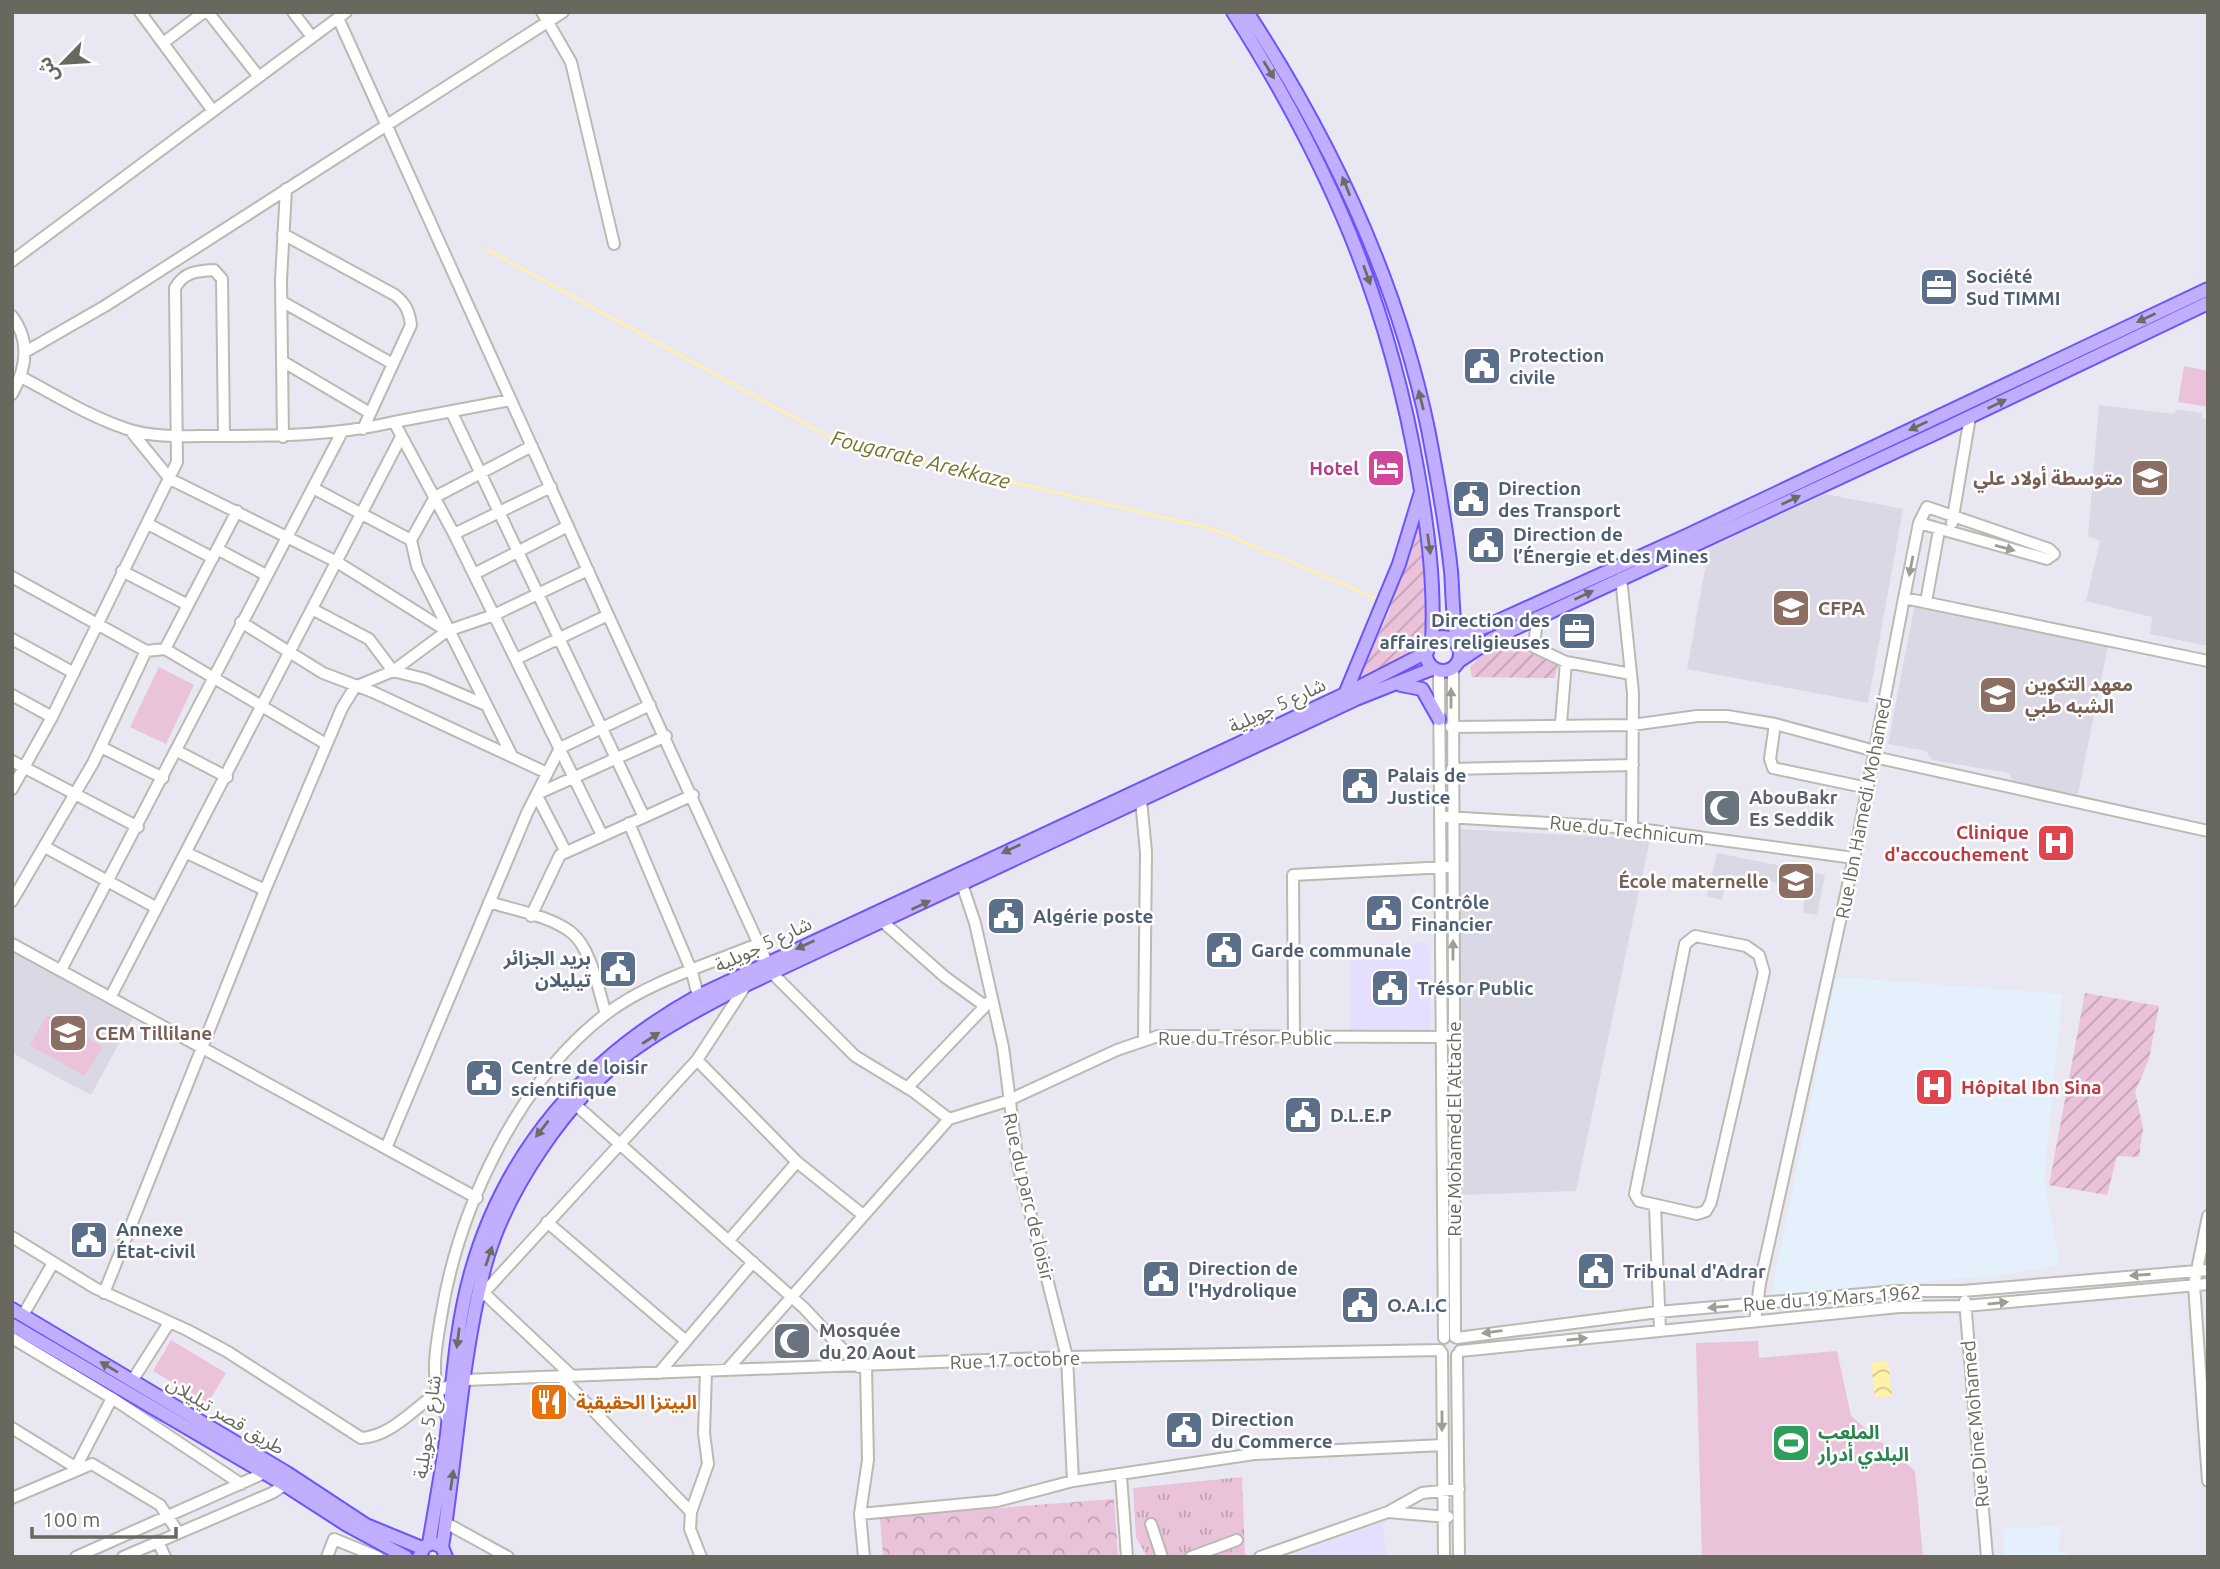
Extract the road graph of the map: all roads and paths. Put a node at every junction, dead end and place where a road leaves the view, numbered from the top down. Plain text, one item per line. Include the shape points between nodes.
1 (141, 12) edge
2 (206, 12) edge
3 (293, 12) edge
4 (563, 12) edge
5 (1233, 12) edge
6 (1247, 12) edge
7 (342, 15) edge
8 (545, 17) edge
9 (312, 37) junction
10 (163, 43) junction
11 (259, 77) junction
12 (213, 111) junction
13 (385, 125) junction
14 (286, 189) junction
15 (283, 234) junction
16 (614, 244) dead end
17 (12, 261) edge
18 (2208, 289) edge
19 (281, 301) junction
20 (2208, 303) edge
21 (12, 316) edge
22 (25, 352) junction
23 (282, 361) junction
24 (393, 364) junction
25 (22, 377) junction
26 (12, 394) edge
27 (511, 400) junction
28 (452, 413) junction
29 (370, 414) junction
30 (1970, 417) junction
31 (394, 422) junction
32 (363, 429) junction
33 (130, 430) junction
34 (342, 432) junction
35 (1428, 432) junction
36 (179, 436) junction
37 (224, 436) junction
38 (1411, 436) junction
39 (283, 437) junction
40 (401, 437) junction
41 (532, 446) junction
42 (481, 473) junction
43 (170, 479) junction
44 (551, 487) junction
45 (313, 488) junction
46 (1438, 488) junction
47 (1421, 492) junction
48 (435, 497) junction
49 (237, 511) junction
50 (500, 512) junction
51 (360, 513) junction
52 (1954, 517) junction
53 (1919, 523) junction
54 (148, 524) junction
55 (568, 526) junction
56 (1944, 531) junction
57 (454, 534) junction
58 (285, 538) junction
59 (411, 540) junction
60 (519, 552) junction
61 (215, 553) junction
62 (337, 562) junction
63 (589, 569) junction
64 (122, 571) junction
65 (474, 574) junction
66 (265, 575) junction
67 (12, 577) edge
68 (1620, 578) junction
69 (539, 593) junction
70 (1904, 598) junction
71 (1926, 602) junction
72 (188, 605) junction
73 (1454, 605) junction
74 (312, 610) junction
75 (494, 615) junction
76 (608, 615) junction
77 (1537, 617) junction
78 (98, 622) junction
79 (241, 622) junction
80 (1488, 626) junction
81 (448, 630) junction
82 (560, 637) junction
83 (12, 639) edge
84 (1454, 640) junction
85 (1429, 647) junction
86 (165, 649) junction
87 (146, 651) junction
88 (290, 652) junction
89 (516, 659) junction
90 (2208, 661) edge
91 (1566, 662) junction
92 (1456, 665) junction
93 (1437, 670) junction
94 (393, 671) junction
95 (74, 673) junction
96 (1631, 674) junction
97 (212, 676) junction
98 (1393, 685) junction
99 (355, 687) junction
100 (12, 695) edge
101 (1345, 695) junction
102 (261, 703) junction
103 (486, 705) junction
104 (650, 705) junction
105 (52, 717) junction
106 (1439, 719) junction
107 (1561, 723) junction
108 (1632, 724) junction
109 (1775, 724) junction
110 (602, 727) junction
111 (1451, 727) junction
112 (666, 736) junction
113 (326, 744) junction
114 (102, 747) junction
115 (559, 748) junction
116 (177, 751) junction
117 (1874, 754) junction
118 (512, 756) junction
119 (618, 759) junction
120 (12, 761) edge
121 (1633, 765) junction
122 (25, 768) junction
123 (1452, 769) junction
124 (1192, 771) junction
125 (547, 773) junction
126 (227, 776) junction
127 (163, 778) junction
128 (573, 778) junction
129 (1868, 788) junction
130 (12, 789) edge
131 (75, 795) junction
132 (537, 795) junction
133 (692, 795) junction
134 (1141, 800) junction
135 (644, 817) junction
136 (1440, 817) junction
137 (1452, 817) junction
138 (629, 823) junction
139 (138, 827) junction
140 (1632, 828) junction
141 (2208, 831) edge
142 (602, 835) junction
143 (45, 847) junction
144 (566, 852) junction
145 (187, 853) junction
146 (1854, 858) junction
147 (1441, 867) junction
148 (1453, 867) junction
149 (961, 879) junction
150 (109, 881) junction
151 (265, 890) junction
152 (12, 901) edge
153 (489, 902) junction
154 (157, 908) junction
155 (531, 916) junction
156 (883, 922) junction
157 (760, 943) junction
158 (12, 944) edge
159 (770, 968) junction
160 (61, 970) junction
161 (692, 972) junction
162 (746, 985) junction
163 (111, 996) junction
164 (698, 996) junction
165 (989, 1002) junction
166 (606, 1014) junction
167 (1448, 1037) junction
168 (1294, 1038) junction
169 (1144, 1039) junction
170 (202, 1048) junction
171 (697, 1060) junction
172 (907, 1088) junction
173 (1007, 1101) junction
174 (577, 1106) junction
175 (949, 1119) junction
176 (620, 1143) junction
177 (386, 1149) junction
178 (797, 1163) junction
179 (477, 1198) junction
180 (1655, 1206) junction
181 (863, 1215) junction
182 (2208, 1216) edge
183 (547, 1222) junction
184 (12, 1237) edge
185 (730, 1239) junction
186 (753, 1262) junction
187 (53, 1263) junction
188 (2203, 1270) edge
189 (2208, 1284) edge
190 (2194, 1285) junction
191 (1964, 1291) junction
192 (104, 1293) junction
193 (481, 1296) junction
194 (792, 1298) junction
195 (1756, 1304) junction
196 (1965, 1306) junction
197 (18, 1312) edge
198 (1658, 1312) junction
199 (1622, 1317) junction
200 (1755, 1321) junction
201 (169, 1323) junction
202 (12, 1325) edge
203 (1660, 1331) junction
204 (1623, 1335) junction
205 (12, 1338) edge
206 (686, 1342) junction
207 (1448, 1343) junction
208 (1458, 1353) junction
209 (1067, 1357) junction
210 (862, 1367) junction
211 (727, 1370) junction
212 (706, 1372) junction
213 (659, 1373) junction
214 (566, 1376) junction
215 (132, 1381) junction
216 (459, 1381) junction
217 (437, 1390) junction
218 (1442, 1397) junction
219 (1457, 1397) junction
220 (112, 1398) junction
221 (448, 1421) junction
222 (14, 1432) edge
223 (1443, 1445) junction
224 (75, 1469) junction
225 (270, 1470) junction
226 (1121, 1476) junction
227 (1073, 1481) junction
228 (2208, 1481) edge
229 (290, 1482) junction
230 (241, 1483) junction
231 (1445, 1489) junction
232 (1459, 1489) junction
233 (12, 1498) edge
234 (1388, 1511) junction
235 (691, 1512) junction
236 (860, 1514) junction
237 (168, 1515) junction
238 (1444, 1516) junction
239 (1459, 1517) junction
240 (446, 1523) junction
241 (1151, 1524) dead end
242 (178, 1532) junction
243 (1237, 1540) dead end
244 (158, 1541) junction
245 (424, 1550) edge
246 (103, 1551) edge
247 (444, 1552) edge
248 (76, 1557) edge
249 (122, 1557) edge
250 (165, 1557) edge
251 (327, 1557) edge
252 (377, 1557) edge
253 (406, 1557) edge
254 (509, 1557) edge
255 (701, 1557) edge
256 (864, 1557) edge
257 (1127, 1557) edge
258 (1162, 1557) edge
259 (1191, 1557) edge
260 (1260, 1557) edge
261 (1444, 1557) edge
262 (1459, 1557) edge
263 (1987, 1557) edge

1 - 10 street
2 - 10 street
2 - 11 street
3 - 9 street
4 - 8 street
5 -> 38 main road via 1320,161 1340,206 1373,292
35 -> 6 main road via 1412,367 1343,178 1291,80
7 - 9 street
7 - 13 street
8 - 13 street
8 - 16 street via 571,62
9 - 11 street
10 - 12 street
11 - 12 street
12 - 17 street
13 - 14 street
13 - 27 street
14 - 15 street
14 - 22 street
15 - 19 street
15 - 24 street via 405,302 411,325
18 -> 80 main road
19 - 23 street
19 - 24 street
30 -> 20 main road
21 - 22 street
22 - 25 street
23 - 29 street
23 - 39 street
24 - 29 street
25 - 26 street
25 - 33 street
27 - 28 street
27 - 41 street
28 - 31 street
28 - 42 street
29 - 32 street
30 - 52 street
68 -> 30 main road
31 - 32 street
31 - 40 street
32 - 34 street
33 - 36 street
33 - 43 street
34 - 39 street
34 - 45 street
35 - 38 main road
35 - 46 main road
36 - 37 street
36 - 37 street via 174,288 184,275 214,270 222,279
36 - 43 street via 177,463
37 - 39 street
38 - 47 main road
40 - 48 street
40 - 51 street
41 - 42 street
41 - 44 street
42 - 48 street
42 - 50 street
43 - 49 street
43 - 54 street
44 - 50 street
44 - 55 street
45 - 51 street
45 - 58 street
46 - 47 main road
46 - 73 main road
47 -> 85 main road via 1433,576
47 - 101 main road via 1399,564
48 - 57 street
48 - 59 street
49 - 58 street
49 - 61 street
50 - 57 street
50 - 60 street
51 - 59 street
51 - 62 street
52 - 53 street via 1927,507
52 - 56 street
56 -> 52 street via 2047,559 2053,555 2049,549
53 - 56 street
53 -> 70 street, Rue Ibn Hamedi Mohamed
54 - 61 street
54 - 64 street
55 - 60 street
55 - 63 street
56 - 71 street
57 - 65 street
58 - 62 street
58 - 66 street
59 - 81 street via 417,566
60 - 65 street
60 - 69 street
61 - 66 street
61 - 72 street
62 - 74 street
62 - 81 street
63 - 69 street
63 - 76 street
64 - 72 street
64 - 78 street
65 - 75 street
66 - 79 street
67 - 78 street
77 -> 68 main road
68 - 96 street
69 - 75 street
69 - 82 street
70 - 71 street
70 - 117 street, Rue Ibn Hamedi Mohamed
71 - 90 street
72 - 86 street
73 - 80 main road via 1465,624
73 - 84 main road
74 - 88 street
74 - 94 street via 369,639
75 - 81 street
75 - 89 street
76 - 82 street
76 - 104 street
77 - 91 street via 1533,646
77 - 92 main road via 1492,639
78 - 87 street
78 - 95 street
79 - 88 street
79 - 97 street
80 - 84 main road
81 - 94 street
81 - 103 street
82 - 89 street
82 - 110 street
83 - 95 street
84 - 85 main road via 1441,638
84 - 92 main road
85 - 93 main road via 1428,661
85 - 101 main road, شارع 5 جويلية
86 - 87 street
86 - 97 street
87 - 114 street
88 - 99 street
88 - 102 street
89 - 115 street
91 - 96 street
91 - 107 street
92 - 93 main road
111 -> 92 street, Rue Mohamed El Attache
93 - 98 main road, شارع 5 جويلية
93 - 106 street, Rue Mohamed El Attache
94 - 99 street
94 - 103 street
95 - 105 street
96 - 108 street
97 - 102 street
97 - 116 street
98 - 106 main road via 1422,689
98 - 124 main road, شارع 5 جويلية
99 - 113 street
99 - 118 street
100 - 105 street
101 - 124 main road, شارع 5 جويلية
102 - 113 street
102 - 126 street
103 - 118 street
104 - 110 street
104 - 112 street
105 - 122 street
106 - 136 street, Rue Mohamed El Attache
107 - 108 street
107 - 111 street
108 - 109 street via 1697,716
108 - 121 street
109 - 117 street
109 - 129 street via 1773,768
110 - 115 street
110 - 119 street
111 - 123 street, Rue Mohamed El Attache
112 - 119 street
112 - 133 street
113 - 151 street
114 - 127 street
114 - 131 street
115 - 125 street
115 - 128 street
116 - 126 street
116 - 127 street
117 - 129 street, Rue Ibn Hamedi Mohamed
117 - 141 street
118 - 125 street
119 - 128 street
119 - 135 street
120 - 122 street
121 - 123 street
121 - 140 street
122 - 130 street
122 - 131 street
123 - 137 street, Rue Mohamed El Attache
124 - 134 main road, شارع 5 جويلية
124 -> 149 main road, شارع 5 جويلية
125 - 132 street
126 - 145 street
127 - 139 street
128 - 132 street
128 - 142 street
129 - 146 street, Rue Ibn Hamedi Mohamed
131 - 139 street
131 - 143 street
132 - 144 street
132 - 153 street
133 - 135 street
133 - 157 street
134 - 149 main road, شارع 5 جويلية
134 - 169 street via 1146,852
135 - 138 street
136 - 137 street, Rue du Technicum
136 - 147 street, Rue Mohamed El Attache
137 - 140 street, Rue du Technicum
137 - 148 street, Rue Mohamed El Attache
138 - 142 street
138 - 161 street
139 - 150 street
140 - 146 street, Rue du Technicum
142 - 144 street
143 - 150 street
143 - 152 street
144 - 155 street via 557,859
145 - 151 street
145 - 154 street
146 - 195 street, Rue Ibn Hamedi Mohamed
147 - 148 street
147 - 167 street, Rue Mohamed El Attache
147 - 168 street via 1293,875
167 -> 148 street, Rue Mohamed El Attache
156 -> 149 main road, شارع 5 جويلية
149 -> 159 main road, شارع 5 جويلية
149 - 165 street, Rue du parc de loisir
150 - 154 street
150 - 160 street
151 - 170 street
153 - 155 street
153 - 177 street
154 - 163 street
155 - 166 street via 573,934 582,946
156 - 159 main road, شارع 5 جويلية
156 - 165 street via 945,977
157 - 159 street
157 - 161 street
158 - 160 street
159 - 162 main road, شارع 5 جويلية
159 - 164 main road, شارع 5 جويلية
159 - 172 street via 836,1040
160 - 163 street
161 - 164 street
161 - 166 street
162 - 171 street
174 -> 162 main road, شارع 5 جويلية via 635,1049
163 - 170 street
164 -> 216 main road, شارع 5 جويلية via 632,1036 590,1072 513,1171 477,1251 461,1320
165 - 172 street
165 - 173 street, Rue du parc de loisir via 1003,1047
166 - 179 street via 572,1043 535,1087 503,1138
167 - 168 street, Rue du Trésor Public
167 - 207 street, Rue Mohamed El Attache
168 - 169 street, Rue du Trésor Public via 1171,1035
169 - 173 street, Rue du Trésor Public
170 - 177 street
170 - 192 street
171 - 176 street
171 - 178 street
172 - 175 street
173 - 175 street, Rue du Trésor Public
173 - 209 street, Rue du parc de loisir via 1017,1165
174 - 176 street
193 -> 174 main road, شارع 5 جويلية via 489,1252 517,1191 535,1159
175 - 181 street
176 - 183 street
176 - 185 street
177 - 179 street
178 - 181 street
178 - 185 street
179 - 217 street via 453,1256 445,1292 436,1345
180 - 180 street via 1639,1201 1634,1194 1685,943 1695,936 1746,946 1759,955 1764,972 1709,1208 1697,1214
180 - 198 street
181 - 194 street
182 - 188 street
183 - 193 street
183 - 206 street
184 - 187 street
185 - 186 street
186 - 194 street
186 - 206 street
187 - 192 street
187 - 197 street
188 - 190 street
188 -> 191 street, Rue du 19 Mars 1962
189 - 190 street, Rue du 19 Mars 1962
196 -> 190 street, Rue du 19 Mars 1962
190 - 228 street
191 - 195 street, Rue du 19 Mars 1962 via 1897,1291
191 - 196 street, Rue Dine Mohamed
192 - 201 street
193 - 214 street
193 - 216 main road, شارع 5 جويلية
194 - 210 street
194 - 211 street
195 -> 198 street, Rue du 19 Mars 1962
195 - 200 street, Rue Ibn Hamedi Mohamed
196 - 200 street, Rue du 19 Mars 1962 via 1899,1307
196 - 263 street, Rue Dine Mohamed
215 -> 197 main road, طريق قصر تيليلان
198 - 199 street, Rue du 19 Mars 1962
198 - 203 street
199 - 204 street
199 -> 207 street, Rue du 19 Mars 1962
200 - 203 street, Rue du 19 Mars 1962
201 - 215 street
201 - 217 street via 228,1352 361,1438 380,1433
202 - 225 main road, طريق قصر تيليلان
203 - 204 street, Rue du 19 Mars 1962
208 -> 204 street, Rue du 19 Mars 1962
205 - 220 street
206 - 213 street
207 - 208 street via 1461,1344
207 - 208 street, Rue du 19 Mars 1962 via 1447,1357
207 - 209 street, Rue 17 octobre
207 - 218 street, Rue Mohamed El Attache
208 - 219 street
209 - 210 street, Rue 17 octobre
209 - 227 street, Rue du parc de loisir
210 - 211 street, Rue 17 octobre
210 - 236 street via 868,1460
211 - 212 street, Rue 17 octobre
212 - 213 street, Rue 17 octobre
212 - 235 street via 708,1464
213 - 214 street, Rue 17 octobre
214 - 216 street, Rue 17 octobre
214 - 235 street
215 - 225 main road, طريق قصر تيليلان
216 - 217 street
216 - 221 main road, شارع 5 جويلية
240 -> 216 main road, شارع 5 جويلية
217 - 221 street
218 - 219 street
218 -> 223 street, Rue Mohamed El Attache
219 - 232 street
220 - 224 street
220 - 230 street
221 - 245 main road, شارع 5 جويلية
222 - 224 street
223 - 226 street via 1254,1454
223 - 231 street, Rue Mohamed El Attache
224 - 233 street
224 - 237 street via 92,1464 152,1500
225 - 229 main road, طريق قصر تيليلان
225 - 230 street
226 - 227 street
226 - 257 street
227 - 236 street via 997,1501
229 - 242 street
229 - 245 main road, طريق قصر تيليلان via 366,1525
229 - 253 main road, طريق قصر تيليلان via 347,1525
230 - 237 street
231 - 232 street
231 - 234 street via 1422,1493
231 - 238 street, Rue Mohamed El Attache
232 - 239 street
234 - 238 street
234 - 260 street
235 - 255 street via 690,1529
236 - 256 street
237 - 242 street
237 - 246 street
238 - 239 street
238 - 261 street, Rue Mohamed El Attache
239 - 262 street
240 - 247 main road, شارع 5 جويلية
240 - 254 street
241 - 258 street
242 - 244 street
243 - 259 street
244 - 249 street
244 - 250 street
245 - 247 main road, طريق قصر تيليلان
246 - 248 street
251 - 252 street via 334,1539

